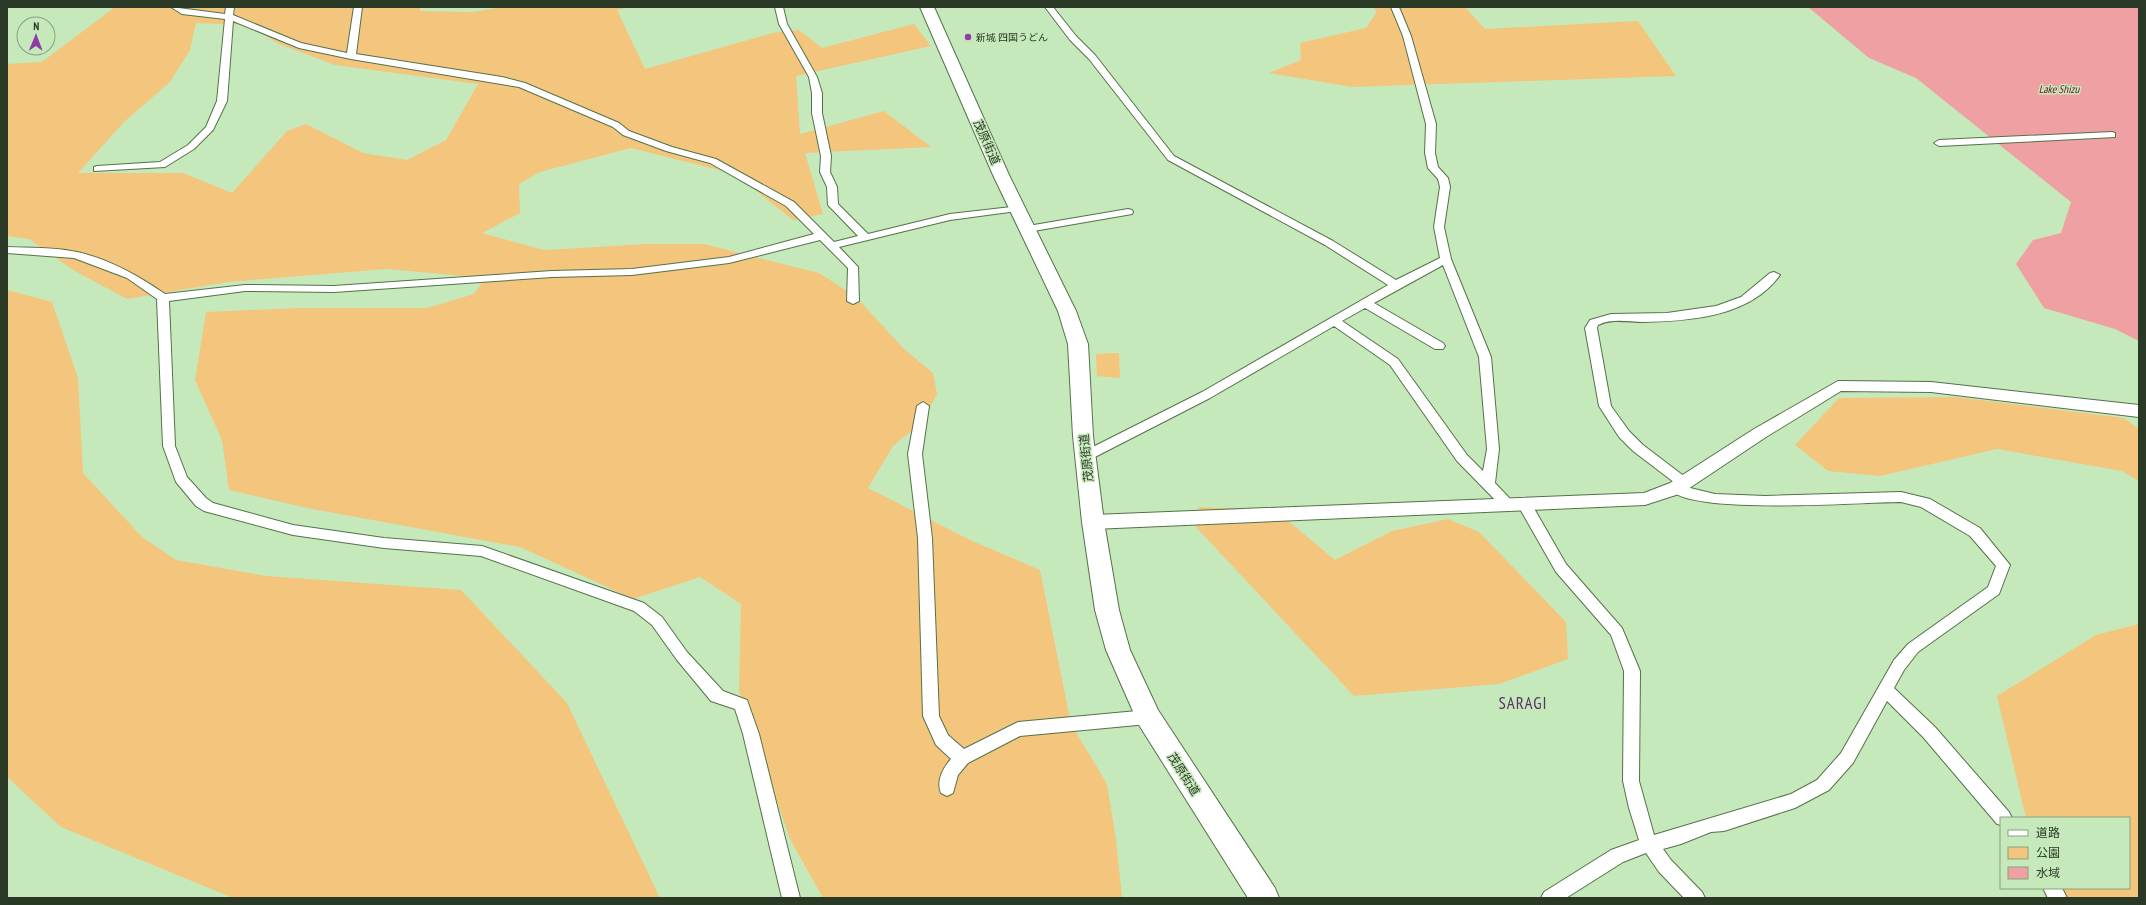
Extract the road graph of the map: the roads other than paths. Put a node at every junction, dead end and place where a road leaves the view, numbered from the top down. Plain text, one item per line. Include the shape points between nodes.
1 (175, 7) edge
2 (230, 7) edge
3 (358, 7) edge
4 (779, 7) edge
5 (927, 7) edge
6 (1049, 7) edge
7 (1395, 7) edge
8 (230, 17) junction
9 (351, 56) junction
10 (2112, 135) dead end
11 (1939, 143) dead end
12 (97, 169) dead end
13 (1017, 208) junction
14 (1128, 212) dead end
15 (1028, 229) junction
16 (821, 236) junction
17 (865, 237) junction
18 (831, 246) junction
19 (7, 250) edge
20 (1446, 259) junction
21 (1774, 275) dead end
22 (1396, 285) junction
23 (163, 298) junction
24 (853, 301) dead end
25 (1366, 303) junction
26 (1334, 321) junction
27 (1439, 346) dead end
28 (923, 406) dead end
29 (2139, 411) edge
30 (1086, 456) junction
31 (1488, 483) junction
32 (1680, 486) junction
33 (1515, 503) junction
34 (1093, 522) junction
35 (1885, 689) junction
36 (1148, 717) junction
37 (962, 758) junction
38 (947, 788) dead end
39 (2002, 817) edge
40 (1649, 844) junction
41 (2053, 889) edge
42 (791, 898) edge
43 (1265, 898) edge
44 (1550, 898) edge
45 (1696, 898) edge
46 (2058, 898) edge

1 - 8 street via 182,12
2 - 8 street
3 - 9 street
4 - 17 street via 784,24 813,77 826,156 825,172 832,187 833,204
5 - 13 main road, 茂原街道
6 - 22 street via 1073,38 1092,57 1171,158 1329,243
7 - 20 street via 1407,36 1431,124 1430,153 1433,168 1443,178 1445,187 1439,227
8 - 9 street via 299,45
8 - 12 street via 222,101 210,128 191,147 162,165
9 - 16 street via 522,85 616,125 626,133 712,161 790,204
10 - 11 street
13 - 15 main road, 茂原街道
13 - 17 street via 950,217
14 - 15 street
15 - 30 main road, 茂原街道 via 1067,311 1078,344
16 - 18 street
16 - 23 street via 729,260 632,272 552,274 334,289 245,288
17 - 18 street
18 - 24 street via 853,267
19 - 23 street via 76,255 131,276
20 - 22 street
20 - 31 street via 1485,357 1493,449
21 - 32 street via 1742,302 1715,310 1680,315 1610,317 1594,322 1592,328 1605,406 1624,434
22 - 25 street
23 - 42 street via 169,446 181,479 201,502 209,507 293,530 384,543 482,551 639,607 657,622 717,696 741,705 751,734
25 - 26 street
25 - 27 street
26 - 30 street via 1206,395
26 - 31 street via 1394,362 1462,458
28 - 37 street via 915,454 925,538 931,716 942,740
29 - 32 street via 1931,387 1838,386
30 - 34 main road, 茂原街道
31 - 33 street
32 - 33 street via 1645,499
32 - 35 street via 1687,494 1715,499 1765,501 1901,498 1925,503 1975,532 2003,565 1994,590 1913,648
33 - 34 street
33 - 40 street via 1561,568 1617,632 1632,671 1631,780
34 - 36 main road, 茂原街道 via 1107,610 1118,650
35 - 39 street via 1929,732
35 - 40 street via 1847,758 1823,785 1795,800
36 - 37 street via 1018,729
36 - 43 main road, 茂原街道
37 - 38 street via 950,772
40 - 44 street via 1617,856
40 - 45 street via 1665,866
41 - 46 street

